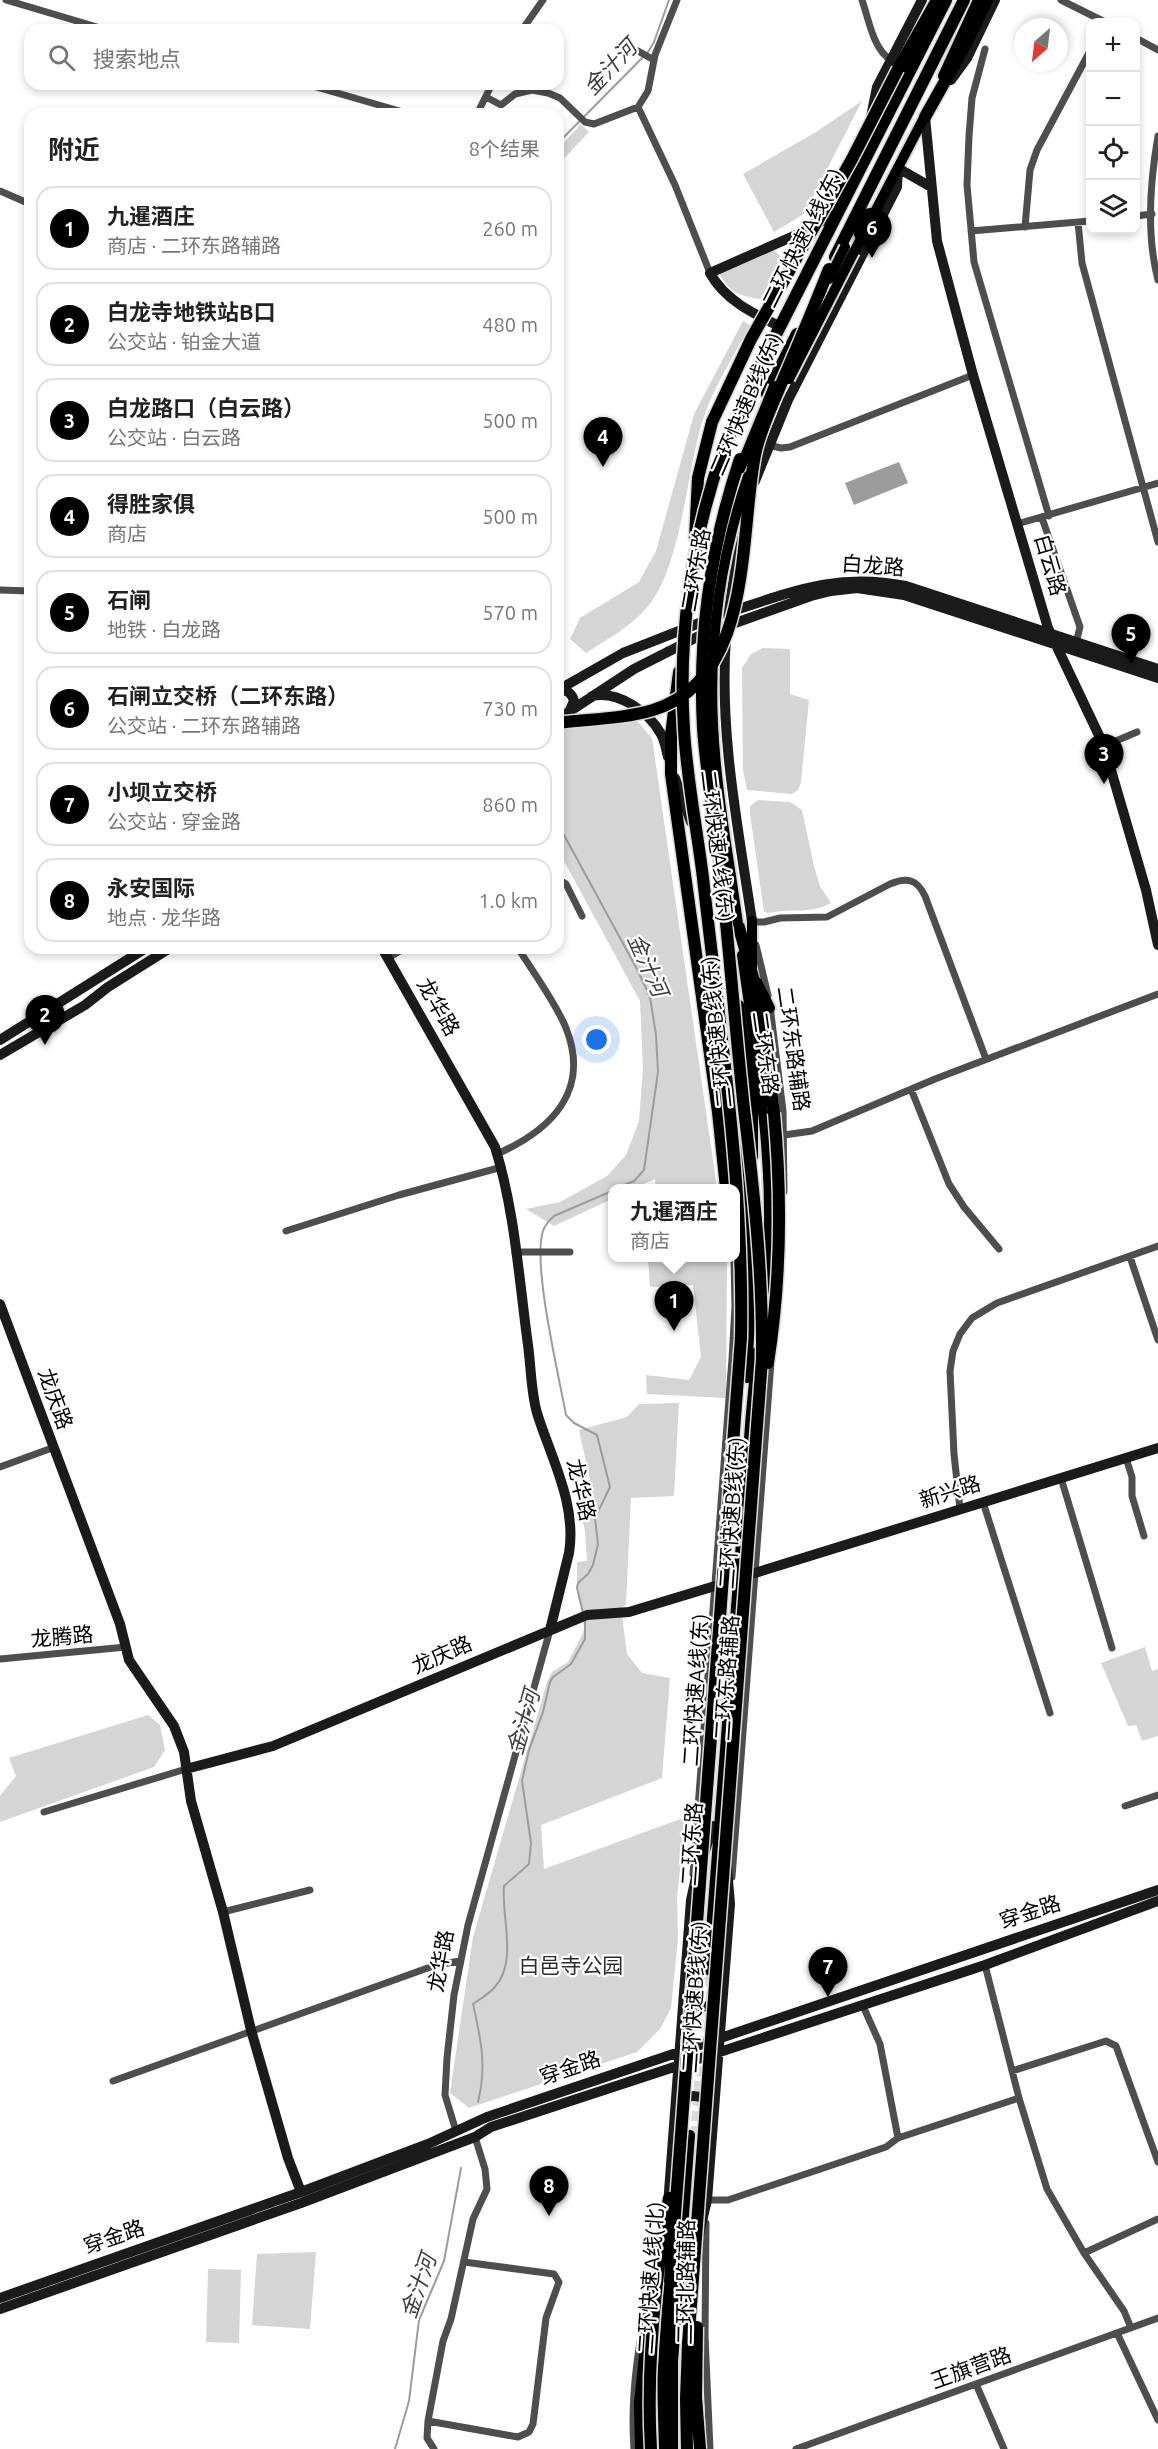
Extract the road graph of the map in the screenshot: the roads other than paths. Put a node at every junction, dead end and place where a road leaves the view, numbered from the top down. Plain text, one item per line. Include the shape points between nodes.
1 (6, 0) edge
2 (543, 0) edge
3 (677, 0) edge
4 (862, 0) edge
5 (922, 0) edge
6 (937, 0) edge
7 (945, 0) edge
8 (965, 0) edge
9 (978, 0) edge
10 (987, 0) edge
11 (995, 0) edge
12 (1061, 0) edge
13 (1097, 18) edge
14 (87, 24) edge
15 (526, 24) edge
16 (1140, 40) edge
17 (985, 49) dead end
18 (1158, 50) edge
19 (638, 51) dead end
20 (1086, 58) edge
21 (654, 60) junction
22 (891, 60) junction
23 (327, 90) edge
24 (489, 90) edge
25 (486, 97) junction
26 (638, 107) junction
27 (389, 108) edge
28 (480, 108) edge
29 (925, 117) junction
30 (1158, 136) edge
31 (860, 168) junction
32 (898, 168) junction
33 (885, 181) junction
34 (932, 187) junction
35 (0, 191) edge
36 (24, 201) edge
37 (837, 213) junction
38 (1152, 214) junction
39 (1140, 216) edge
40 (1086, 221) edge
41 (1078, 222) junction
42 (1025, 227) junction
43 (971, 231) junction
44 (829, 269) junction
45 (710, 273) junction
46 (1158, 280) edge
47 (779, 327) junction
48 (974, 375) junction
49 (768, 445) junction
50 (1158, 483) edge
51 (1144, 488) junction
52 (750, 495) junction
53 (1045, 517) junction
54 (1017, 524) junction
55 (1158, 542) edge
56 (694, 558) junction
57 (0, 590) edge
58 (24, 591) edge
59 (728, 613) junction
60 (727, 625) junction
61 (686, 628) junction
62 (1053, 639) junction
63 (684, 643) junction
64 (1076, 643) junction
65 (1158, 669) edge
66 (1158, 678) edge
67 (564, 687) edge
68 (564, 690) edge
69 (589, 697) junction
70 (570, 711) junction
71 (564, 716) edge
72 (564, 720) edge
73 (1137, 732) dead end
74 (1104, 746) junction
75 (670, 762) junction
76 (700, 848) junction
77 (564, 883) edge
78 (582, 916) dead end
79 (752, 921) junction
80 (733, 924) junction
81 (1158, 945) edge
82 (137, 954) edge
83 (160, 954) edge
84 (386, 954) edge
85 (395, 954) edge
86 (522, 954) edge
87 (388, 958) junction
88 (113, 969) junction
89 (752, 973) junction
90 (120, 979) junction
91 (1158, 994) edge
92 (770, 1008) junction
93 (750, 1009) junction
94 (0, 1041) edge
95 (0, 1055) edge
96 (986, 1059) junction
97 (911, 1089) junction
98 (738, 1134) junction
99 (784, 1135) junction
100 (497, 1154) junction
101 (502, 1167) junction
102 (725, 1184) edge
103 (734, 1184) edge
104 (736, 1184) edge
105 (749, 1212) junction
106 (286, 1231) dead end
107 (1158, 1246) edge
108 (999, 1249) dead end
109 (515, 1252) junction
110 (570, 1252) dead end
111 (1130, 1257) junction
112 (740, 1259) edge
113 (733, 1262) edge
114 (733, 1262) edge
115 (0, 1305) edge
116 (1158, 1340) edge
117 (739, 1375) junction
118 (759, 1413) junction
119 (52, 1448) junction
120 (1158, 1448) edge
121 (1126, 1458) junction
122 (0, 1467) edge
123 (1061, 1478) junction
124 (983, 1502) junction
125 (960, 1509) junction
126 (1144, 1536) dead end
127 (755, 1573) junction
128 (715, 1586) junction
129 (550, 1630) junction
130 (126, 1647) junction
131 (1112, 1648) dead end
132 (0, 1659) edge
133 (1050, 1713) dead end
134 (186, 1769) junction
135 (1158, 1795) edge
136 (1125, 1806) dead end
137 (44, 1812) dead end
138 (716, 1826) junction
139 (310, 1890) dead end
140 (1158, 1890) edge
141 (691, 1900) junction
142 (1158, 1901) edge
143 (730, 1904) junction
144 (223, 1912) junction
145 (460, 1961) junction
146 (985, 1965) junction
147 (705, 1970) tunnel mouth
148 (684, 1987) junction
149 (723, 1991) junction
150 (863, 2006) junction
151 (251, 2030) junction
152 (720, 2037) junction
153 (680, 2051) junction
154 (718, 2054) junction
155 (678, 2067) junction
156 (1012, 2071) junction
157 (113, 2081) dead end
158 (1019, 2097) junction
159 (679, 2111) junction
160 (710, 2114) junction
161 (456, 2132) junction
162 (693, 2136) tunnel mouth
163 (475, 2137) junction
164 (898, 2138) junction
165 (1158, 2162) edge
166 (301, 2192) junction
167 (668, 2196) junction
168 (703, 2202) junction
169 (1158, 2219) edge
170 (1084, 2253) junction
171 (464, 2262) junction
172 (682, 2276) junction
173 (657, 2280) junction
174 (0, 2298) edge
175 (0, 2309) edge
176 (1158, 2318) edge
177 (1131, 2328) junction
178 (1118, 2333) junction
179 (976, 2384) junction
180 (1158, 2420) edge
181 (428, 2421) junction
182 (434, 2449) edge
183 (634, 2449) edge
184 (641, 2449) edge
185 (651, 2449) edge
186 (665, 2449) edge
187 (673, 2449) edge
188 (679, 2449) edge
189 (687, 2449) edge
190 (700, 2449) edge
191 (710, 2449) edge
192 (796, 2449) edge
193 (1004, 2449) edge

1 - 14 street
2 - 15 street
3 - 21 street
4 - 22 street via 877,45 883,56
5 - 22 street
6 - 56 highway, bridge via 751,339 712,422 698,478
7 - 31 street
7 - 104 highway, 二环快速A线(东), bridge via 737,416 709,493 692,575 684,657 684,730
8 - 33 main road
8 - 44 highway, 二环快速B线(东), bridge
9 - 29 main road
10 - 29 highway
11 - 29 street via 967,58
12 - 13 street
16 - 18 street
17 - 43 street via 971,108
19 - 21 street
20 - 42 street via 1037,150 1030,170
21 - 26 street via 648,91
22 - 31 street via 877,87
23 - 27 street
24 - 25 street
25 - 26 street via 501,105 515,94 532,90 548,93 560,98 585,122 603,122
25 - 28 street
26 - 45 street
29 - 32 main road
29 - 34 street, 白云路
30 - 38 street via 1151,176
31 - 37 street
32 - 33 main road
32 - 34 street
32 - 49 street, 二环东路辅路 via 897,187
33 - 80 main road, 二环东路, bridge via 761,442 725,565 713,655 713,723
34 - 48 street, 白云路 via 938,241
35 - 36 street
37 - 45 street
37 - 47 street
38 - 39 street
38 - 46 street via 1153,262
40 - 41 street
41 - 42 street
41 - 51 street via 1082,263
42 - 43 street
43 - 53 street via 974,262
44 - 52 highway, bridge via 765,422 755,454
44 - 118 highway, 二环快速B线(东), bridge via 761,407 733,479 715,553 703,651 704,745 720,861 758,1230 762,1321
45 - 47 street via 726,295
47 - 56 street via 724,443
48 - 49 street via 790,447
48 - 54 street, 白云路
49 - 52 street, 二环东路辅路
50 - 51 street
51 - 53 street
51 - 55 street
52 - 59 street, 二环东路辅路
52 - 72 highway, bridge via 747,536 731,618 714,664 689,692 653,710
53 - 54 street
53 - 64 street via 1080,627
54 - 62 street, 白云路
56 - 61 street
57 - 58 street
59 - 60 street, 二环东路辅路
59 - 61 street, 白龙路
59 - 62 street, 白龙路 via 830,582 857,580 906,586
60 - 62 street, 白龙路 via 811,596 857,588 904,595
60 - 63 street, 白龙路
60 - 79 street, 二环东路辅路 via 726,736
61 - 63 street
61 - 67 street, 白龙路 via 617,656
62 - 64 street, 白龙路
62 - 66 street, 白龙路
62 - 74 street, 白云路
63 - 69 street, 白龙路
63 - 75 highway
63 - 76 street via 684,724
64 - 65 street, 白龙路
68 - 70 street via 574,701
69 - 70 street, 白龙路
69 - 75 street via 613,696 644,714 661,734
70 - 71 street, 白龙路
73 - 74 street
74 - 81 street, 白云路
75 - 76 street
75 - 102 highway
76 - 98 street
77 - 78 street
79 - 89 main road
79 - 92 street, 二环东路辅路
79 - 96 street via 827,917 891,884 911,880 925,896
80 - 89 highway
80 - 93 main road, 二环东路
80 - 105 main road, 二环东路 via 754,1116
82 - 88 street
83 - 90 street
84 - 87 street, 龙华路
85 - 87 street
86 - 100 street via 565,1025 574,1061 571,1083 553,1117 524,1142
87 - 100 street, 龙华路
88 - 90 street
88 - 94 street
89 - 92 main road
89 - 93 main road
89 - 118 highway, bridge via 774,1113 779,1185 778,1268 771,1346
90 - 95 street via 85,1005
91 - 96 street
92 - 99 street, 二环东路辅路
93 - 138 main road, 二环东路 via 767,1134 770,1228 751,1403
96 - 97 street
97 - 99 street via 813,1131
97 - 108 street via 949,1184
98 - 103 street
98 - 105 main road
99 - 127 street, 二环东路辅路 via 784,1188
100 - 101 street, 龙华路
101 - 106 street
101 - 109 street, 龙华路
105 - 138 main road, 二环东路 via 748,1370
107 - 111 street
109 - 110 street
109 - 129 street, 龙华路 via 537,1412 570,1518 569,1553
111 - 116 street
111 - 125 street via 997,1303 972,1318 960,1334 950,1371
112 - 117 highway, 二环快速A线(东), bridge
113 - 117 highway, bridge
114 - 128 street, 二环东路辅路 via 735,1306
115 - 119 street, 龙庆路
117 - 159 highway, 二环快速A线(东), bridge
118 - 160 highway, 二环快速B线(东), bridge
119 - 122 street
119 - 130 street, 龙庆路
120 - 121 street, 新兴路
121 - 123 street, 新兴路
121 - 126 street
123 - 124 street, 新兴路
123 - 131 street
124 - 125 street, 新兴路
124 - 133 street
125 - 127 street, 新兴路
127 - 143 street, 二环东路辅路
128 - 129 street, 龙庆路 via 629,1612 583,1617
128 - 141 street, 二环东路辅路
129 - 134 street, 龙庆路 via 283,1743
129 - 145 street, 龙华路
130 - 132 street, 龙腾路
130 - 134 street, 龙庆路 via 137,1674 174,1725
134 - 137 street, 龙庆路
134 - 144 street, 龙庆路 via 191,1801
135 - 136 street
138 - 141 street via 696,1873
138 - 143 street via 729,1879
138 - 147 main road, 二环东路
139 - 144 street
140 - 152 street, 穿金路
141 - 148 street, 二环东路辅路
142 - 146 street, 穿金路
143 - 149 street, 二环东路辅路
144 - 151 street, 龙庆路
145 - 151 street via 436,1965
145 - 161 street, 龙华路 via 445,2095
146 - 150 street, 穿金路
146 - 156 street
148 - 149 street via 688,1999 700,2007 715,2004
148 - 153 street, 二环东路辅路
149 - 152 street, 二环东路辅路
150 - 154 street, 穿金路
150 - 164 street via 880,2044
151 - 157 street
151 - 166 street, 龙庆路
152 - 153 street, 穿金路
152 - 154 street, 二环东路辅路
153 - 155 street, 二环东路辅路
153 - 161 street, 穿金路 via 486,2117
154 - 155 street, 穿金路
154 - 160 street, 二环东路辅路
155 - 159 street, 二环东路辅路
155 - 163 street, 穿金路 via 491,2127
156 - 158 street
156 - 165 street via 1106,2041 1116,2046
158 - 164 street
158 - 170 street via 1047,2189
159 - 160 street via 677,2104 683,2099 697,2096 710,2103
159 - 167 street, 二环北路辅路
159 - 173 highway, bridge
159 - 186 highway, 二环快速A线(北), bridge via 664,2362
160 - 168 highway, 二环快速B线(东), bridge
161 - 166 street, 穿金路
162 - 172 main road
163 - 171 street via 487,2189 473,2219
163 - 175 street, 穿金路
164 - 168 street via 886,2147 728,2200
166 - 174 street, 穿金路
167 - 172 street
167 - 183 street, 二环北路辅路 via 638,2353 633,2396
168 - 172 street via 702,2225
168 - 189 highway, bridge via 686,2381
168 - 190 highway, bridge via 696,2386
168 - 191 street, 二环北路辅路
169 - 170 street
170 - 177 street via 1124,2311
171 - 181 street via 442,2341
171 - 181 street via 554,2274 559,2278 546,2318 533,2424 529,2432 518,2437
172 - 187 main road via 672,2372
172 - 188 main road
173 - 184 highway, bridge via 642,2376
173 - 185 highway, bridge
176 - 177 street, 王旗营路
177 - 178 street, 王旗营路
178 - 179 street, 王旗营路
178 - 180 street
179 - 192 street, 王旗营路
179 - 193 street
181 - 182 street via 427,2438

